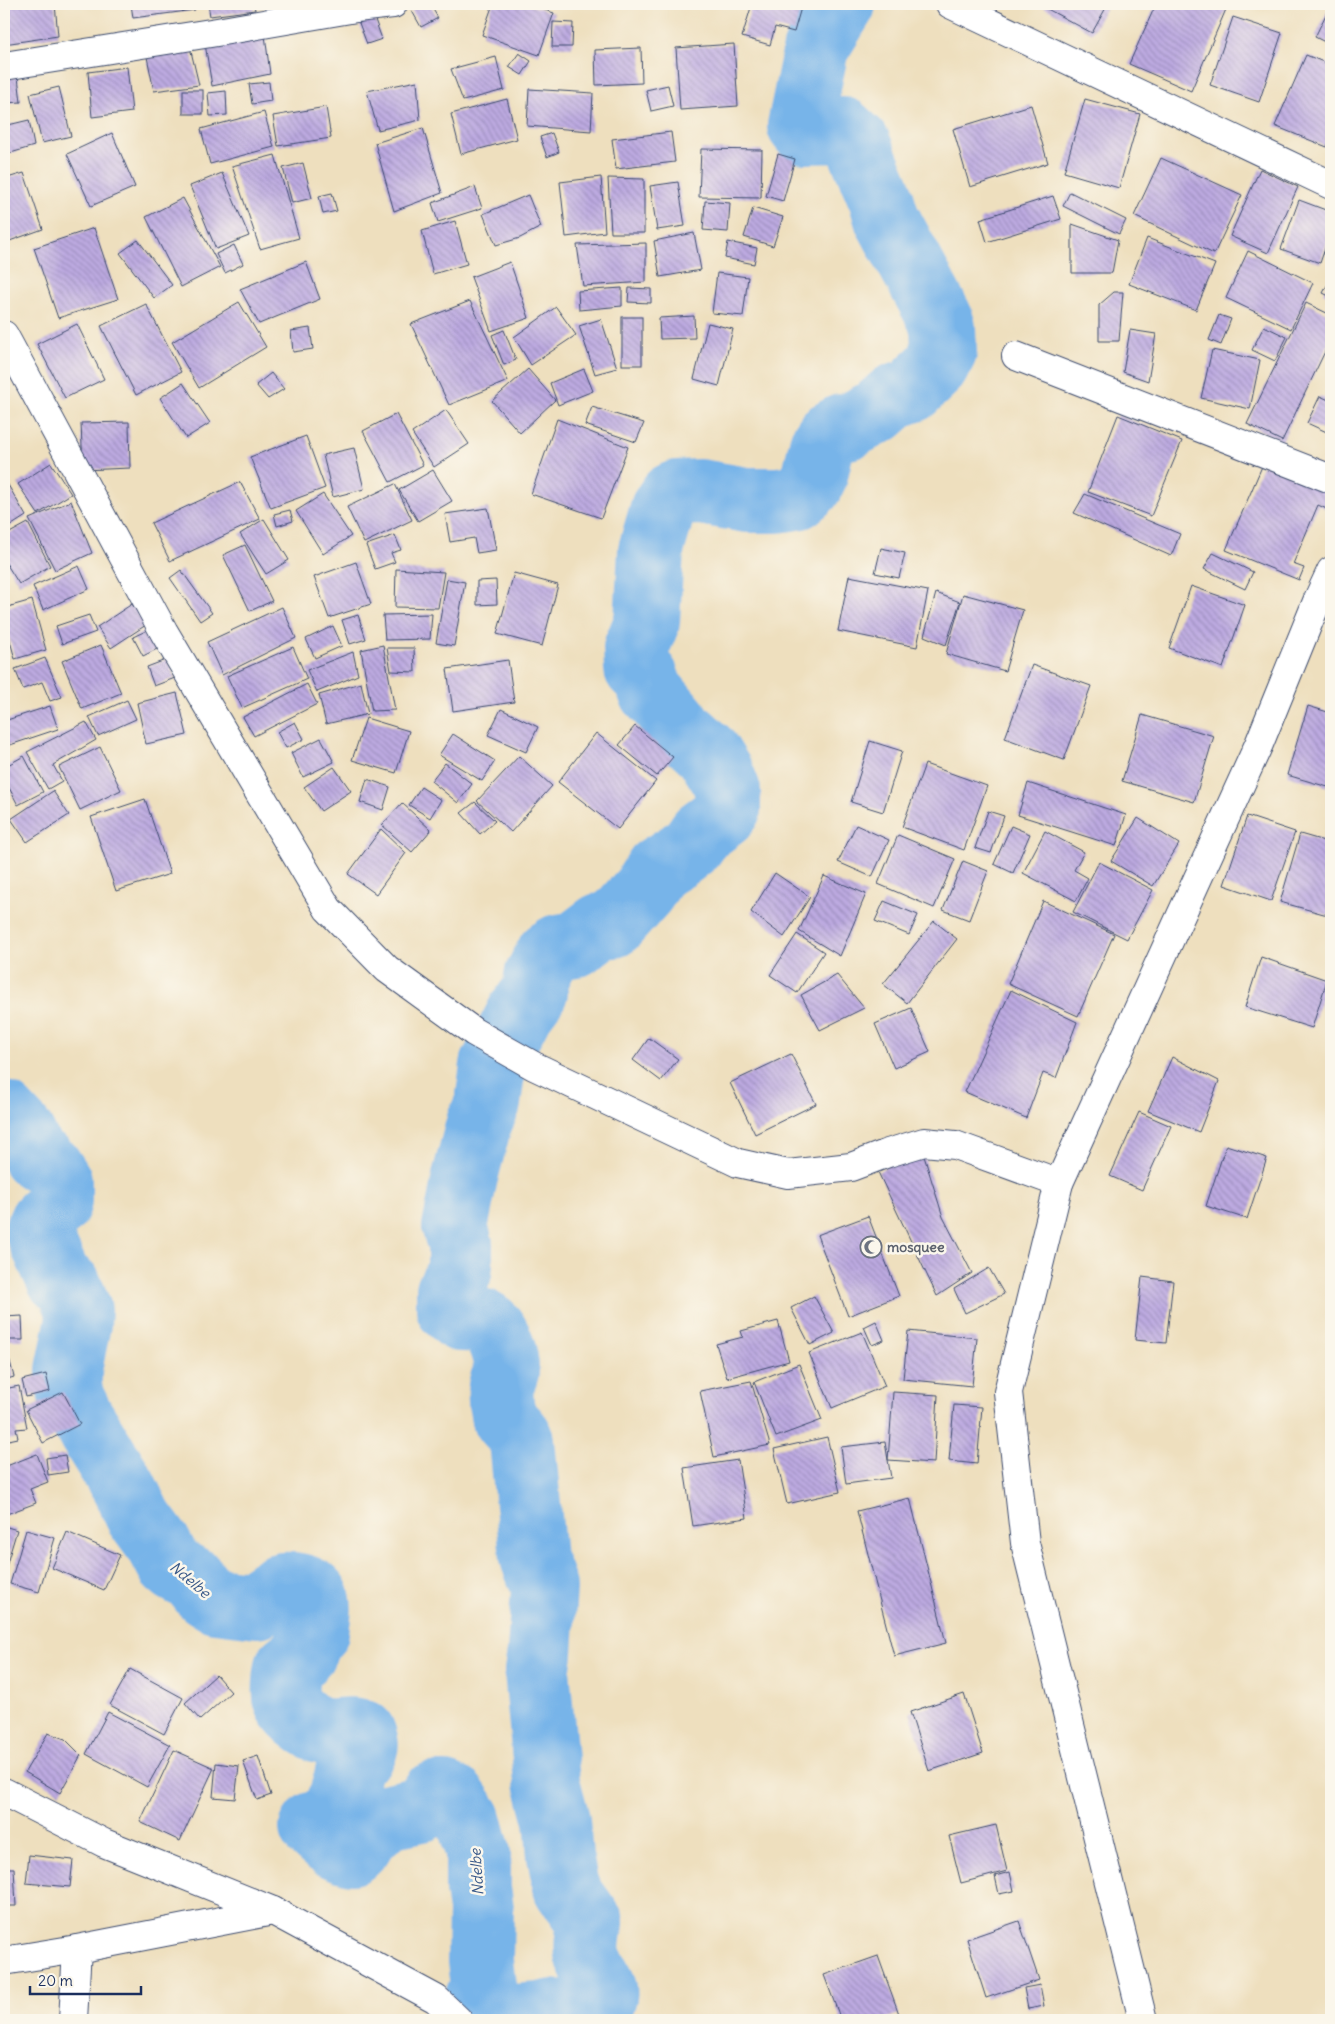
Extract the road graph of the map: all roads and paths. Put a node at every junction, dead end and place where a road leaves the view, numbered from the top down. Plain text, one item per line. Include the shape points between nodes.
1 (393, 4) edge
2 (950, 4) edge
3 (356, 6) edge
4 (4, 66) edge
5 (1331, 185) edge
6 (4, 335) edge
7 (1016, 356) dead end
8 (1331, 479) edge
9 (1331, 572) edge
10 (1059, 1183) junction
11 (4, 1792) edge
12 (273, 1911) junction
13 (77, 1949) junction
14 (4, 1961) edge
15 (73, 2020) edge
16 (458, 2020) edge
17 (1143, 2020) edge

1 - 3 street
2 - 5 street
3 - 4 street
6 - 10 street via 164,632 328,909 386,970 474,1032 534,1066 738,1162 788,1174 851,1168 924,1142 955,1145
7 - 8 street
9 - 10 street via 1255,753
10 - 17 street via 1008,1392 1025,1543
11 - 12 street via 104,1842
12 - 13 street
12 - 16 street via 436,1999
13 - 14 street
13 - 15 street

